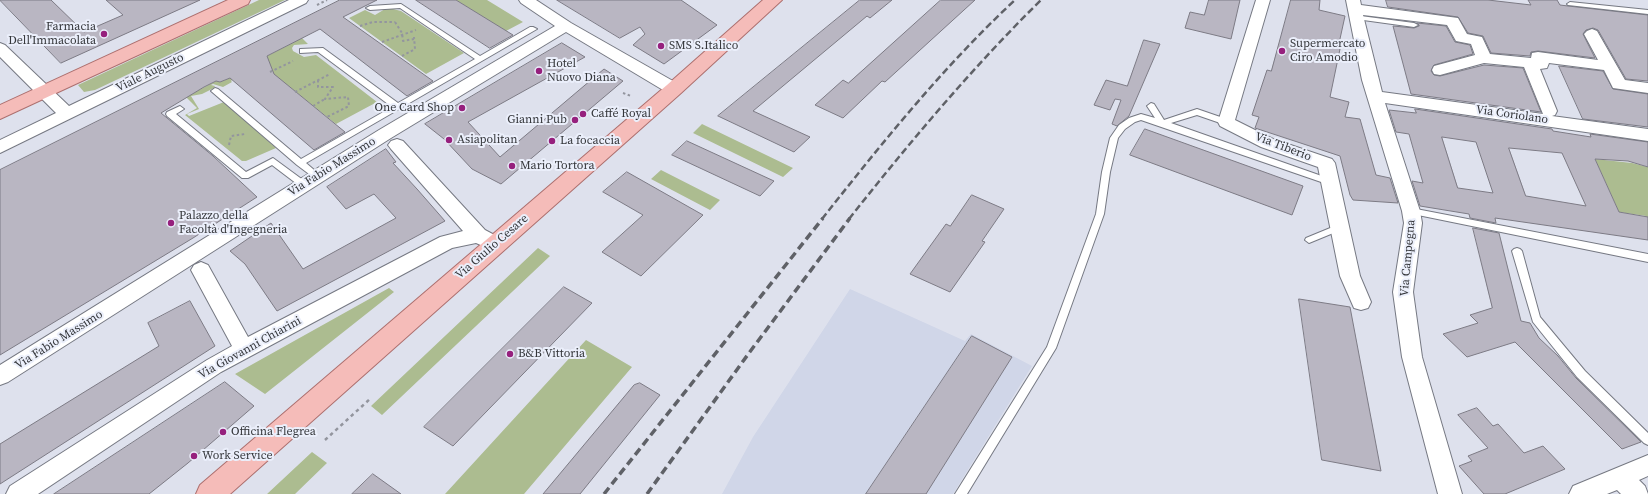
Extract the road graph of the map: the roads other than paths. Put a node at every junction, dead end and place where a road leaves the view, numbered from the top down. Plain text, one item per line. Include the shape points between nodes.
1 (242, 0) edge
2 (301, 0) edge
3 (526, 0) edge
4 (1263, 0) edge
5 (771, 1) edge
6 (1570, 4) dead end
7 (370, 8) dead end
8 (1354, 9) edge
9 (1648, 12) edge
10 (1414, 25) dead end
11 (566, 26) junction
12 (533, 29) dead end
13 (1592, 34) dead end
14 (0, 48) edge
15 (303, 51) dead end
16 (1484, 58) junction
17 (479, 59) junction
18 (1530, 63) junction
19 (1609, 66) junction
20 (1440, 70) dead end
21 (1648, 88) edge
22 (674, 89) junction
23 (215, 91) dead end
24 (45, 92) junction
25 (1375, 96) junction
26 (1151, 106) dead end
27 (397, 107) junction
28 (180, 109) dead end
29 (1549, 111) dead end
30 (0, 113) edge
31 (67, 114) junction
32 (1226, 122) junction
33 (1162, 123) junction
34 (1648, 135) edge
35 (397, 145) dead end
36 (0, 147) edge
37 (300, 163) junction
38 (310, 181) junction
39 (1330, 182) junction
40 (1411, 211) junction
41 (1340, 227) junction
42 (487, 239) junction
43 (1309, 240) dead end
44 (1517, 251) dead end
45 (1648, 258) edge
46 (201, 270) dead end
47 (1361, 302) dead end
48 (244, 349) junction
49 (0, 376) edge
50 (1648, 440) edge
51 (1648, 465) edge
52 (1620, 477) junction
53 (18, 494) edge
54 (210, 494) edge
55 (962, 494) edge
56 (1450, 494) edge
57 (1580, 494) edge
58 (1637, 494) edge

1 - 24 main road
2 - 31 street, Viale Augusto
3 - 11 street
4 - 32 street
5 - 22 main road, Via Giulio Cesare
6 - 9 lane
7 - 17 lane via 401,6
8 - 10 lane
8 - 16 street via 1453,21 1461,38 1477,40
8 - 25 street, Via Campegna
11 - 22 street
11 - 38 street, Via Fabio Massimo
12 - 17 lane
13 - 19 street
14 - 24 street
15 - 27 lane via 320,50
16 - 18 street
16 - 20 street
17 - 27 lane
18 - 19 street via 1541,64 1538,57
18 - 29 street
19 - 21 street via 1619,84
22 - 42 main road, Via Giulio Cesare
23 - 37 lane
24 - 30 main road
24 - 31 street
25 - 34 street, Via Coriolano
25 - 40 street, Via Campegna
26 - 33 lane
27 - 37 lane
28 - 38 lane via 170,114 245,176 274,161
31 - 36 street, Viale Augusto
32 - 33 lane via 1197,112
32 - 39 street, Via Tiberio via 1267,143 1326,163
33 - 39 lane
33 - 55 lane via 1141,117 1122,127 1114,138 1100,214 1051,348
35 - 42 street
37 - 38 lane
38 - 49 street, Via Fabio Massimo
39 - 41 street, Via Tiberio
40 - 45 lane
40 - 56 street, Via Campegna via 1413,223 1403,292 1412,357
41 - 43 lane
41 - 47 street, Via Tiberio via 1350,276
42 - 48 street, Via Giovanni Chiarini via 447,242
42 - 54 main road, Via Giulio Cesare
44 - 50 lane via 1536,319 1581,374
46 - 48 street
48 - 53 street, Via Giovanni Chiarini
51 - 52 street
52 - 57 street
52 - 58 street

